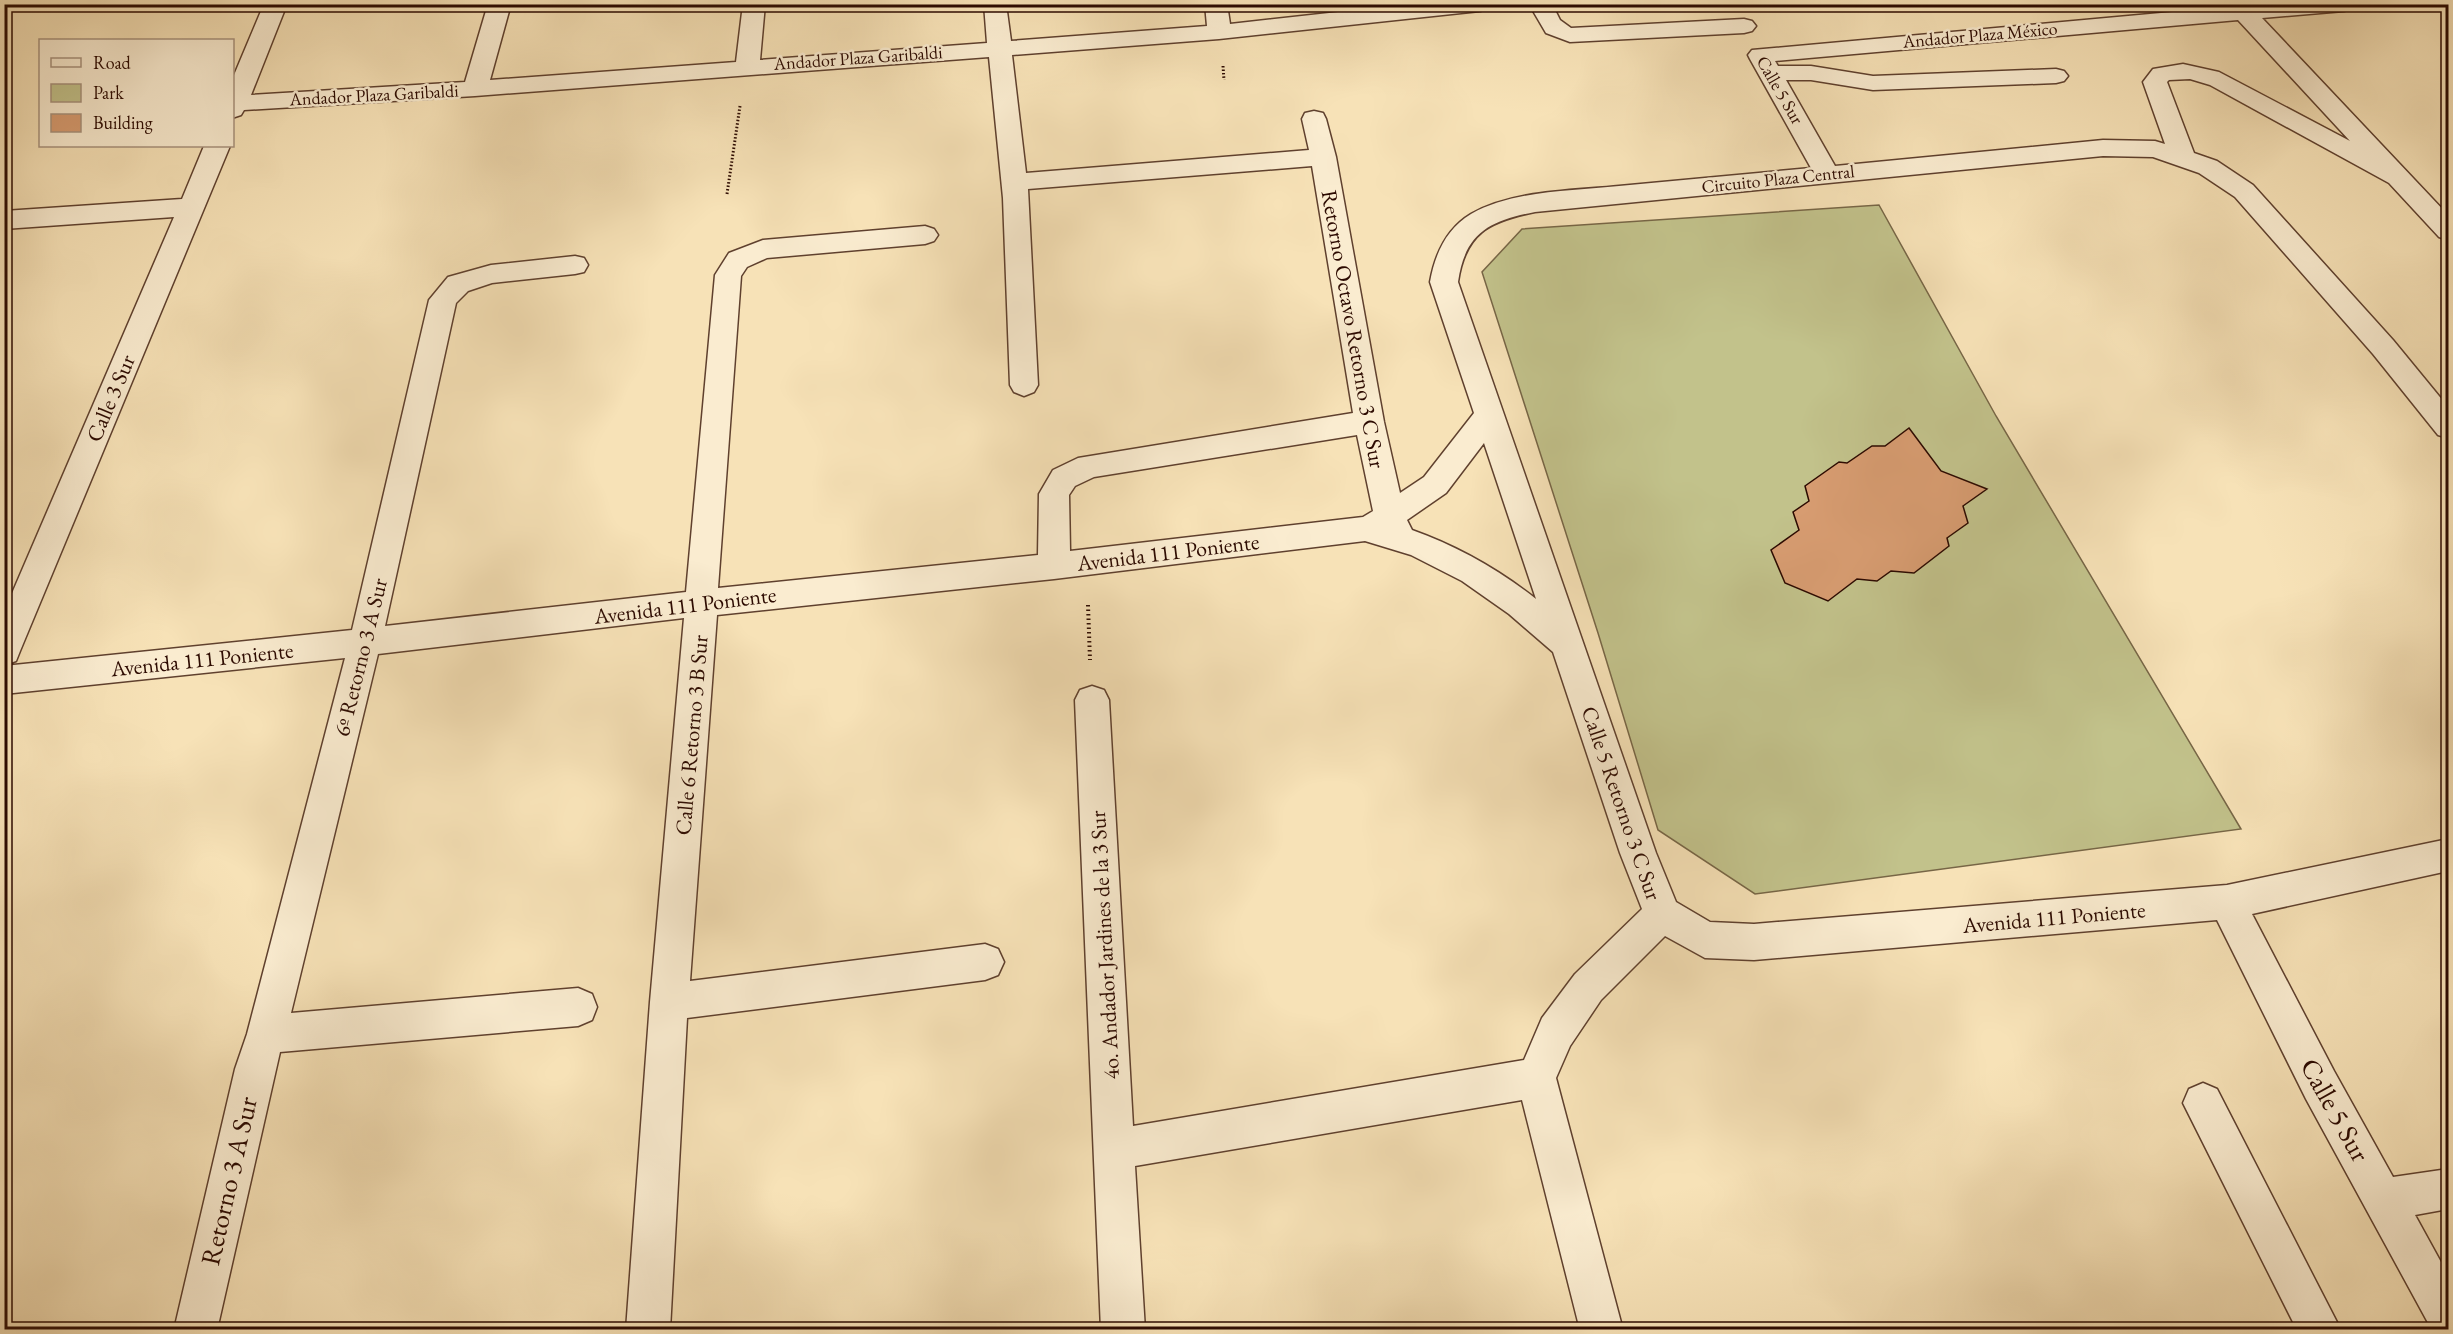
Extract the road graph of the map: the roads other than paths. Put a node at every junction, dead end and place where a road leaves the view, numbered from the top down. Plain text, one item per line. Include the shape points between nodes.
1 (276, 4) edge
2 (500, 4) edge
3 (754, 4) edge
4 (994, 4) edge
5 (1216, 4) edge
6 (1480, 4) edge
7 (1540, 4) edge
8 (1732, 4) edge
9 (2344, 4) edge
10 (2239, 8) edge
11 (1744, 26) junction
12 (1219, 32) junction
13 (999, 48) junction
14 (1765, 64) junction
15 (747, 67) junction
16 (2056, 76) dead end
17 (475, 89) junction
18 (234, 106) edge
19 (1314, 119) dead end
20 (217, 147) edge
21 (1323, 157) junction
22 (2183, 158) junction
23 (1828, 175) junction
24 (2399, 178) junction
25 (1013, 182) junction
26 (190, 207) junction
27 (4, 220) edge
28 (2448, 231) edge
29 (925, 235) dead end
30 (574, 266) dead end
31 (1444, 282) joint
32 (1024, 384) dead end
33 (1488, 416) junction
34 (1369, 422) junction
35 (2447, 422) edge
36 (1385, 527) junction
37 (1054, 566) junction
38 (702, 604) junction
39 (365, 642) junction
40 (1566, 643) junction
41 (4, 651) edge
42 (4, 680) edge
43 (1092, 700) road end
44 (2448, 855) edge
45 (2227, 902) junction
46 (1662, 914) junction
47 (985, 962) dead end
48 (669, 1002) junction
49 (578, 1007) dead end
50 (266, 1034) junction
51 (1536, 1078) junction
52 (2203, 1103) dead end
53 (1114, 1149) junction
54 (2448, 1189) edge
55 (2384, 1198) junction
56 (2448, 1316) edge
57 (195, 1329) edge
58 (648, 1329) edge
59 (1123, 1329) edge
60 (1602, 1329) edge
61 (2320, 1329) edge

1 - 18 street
2 - 17 street
3 - 15 street
4 - 13 street
5 - 12 street
6 - 12 street, Andador Plaza Garibaldi
7 - 11 street via 1551,27 1570,35
8 - 11 street, Calle 5 Sur
9 - 10 street, Andador Plaza México
10 - 14 street, Andador Plaza México
10 - 24 street
11 - 14 street, Calle 5 Sur
12 - 13 street, Andador Plaza Garibaldi
13 - 15 street, Andador Plaza Garibaldi
13 - 25 street
14 - 16 street via 1873,83
14 - 23 street, Calle 5 Sur
15 - 17 street, Andador Plaza Garibaldi
17 - 18 street, Andador Plaza Garibaldi
19 - 21 street, Retorno Octavo Retorno 3 C Sur
20 - 26 street, Calle 3 Sur
21 - 25 street
21 - 34 street, Retorno Octavo Retorno 3 C Sur
22 - 23 street, Circuito Plaza Central via 2155,149 2103,148
22 - 24 street via 2155,82 2162,74 2179,70 2199,72 2218,80
22 - 35 street, Circuito Plaza Central via 2208,167 2244,191
23 - 31 street, Circuito Plaza Central via 1508,208 1473,226 1458,242 1445,261
24 - 28 street
25 - 32 street
26 - 27 street
26 - 41 street, Calle 3 Sur
29 - 38 street, Calle 6 Retorno 3 B Sur via 763,249 738,260 728,275
30 - 39 street, 6º Retorno 3 A Sur via 491,274 458,284 444,300
31 - 33 street, Calle 5 Retorno 3 C Sur
33 - 36 street, Avenida 111 Poniente via 1435,485
33 - 40 street, Calle 5 Retorno 3 C Sur
34 - 36 street, Retorno Octavo Retorno 3 C Sur
34 - 37 street via 1089,466 1064,478 1054,494
36 - 37 street, Avenida 111 Poniente
36 - 40 street via 1478,573
37 - 38 street, Avenida 111 Poniente
38 - 39 street, Avenida 111 Poniente
38 - 48 street, Calle 6 Retorno 3 B Sur
39 - 42 street, Avenida 111 Poniente
39 - 50 street, 6º Retorno 3 A Sur
40 - 46 street, Calle 5 Retorno 3 C Sur
43 - 53 street, 4o. Andador Jardines de la 3 Sur
44 - 45 street, Avenida 111 Poniente
45 - 46 street, Avenida 111 Poniente via 1754,942 1705,940
45 - 55 street, Calle 5 Sur via 2320,1085
46 - 51 street, Calle 5 Retorno 3 C Sur via 1588,987 1556,1032
47 - 48 street
48 - 58 street, Calle 6 Retorno 3 B Sur
49 - 50 street
50 - 57 street, Retorno 3 A Sur
51 - 53 street
51 - 60 street
52 - 61 street
53 - 59 street, 4o. Andador Jardines de la 3 Sur
54 - 55 street
55 - 56 street, Calle 5 Sur

